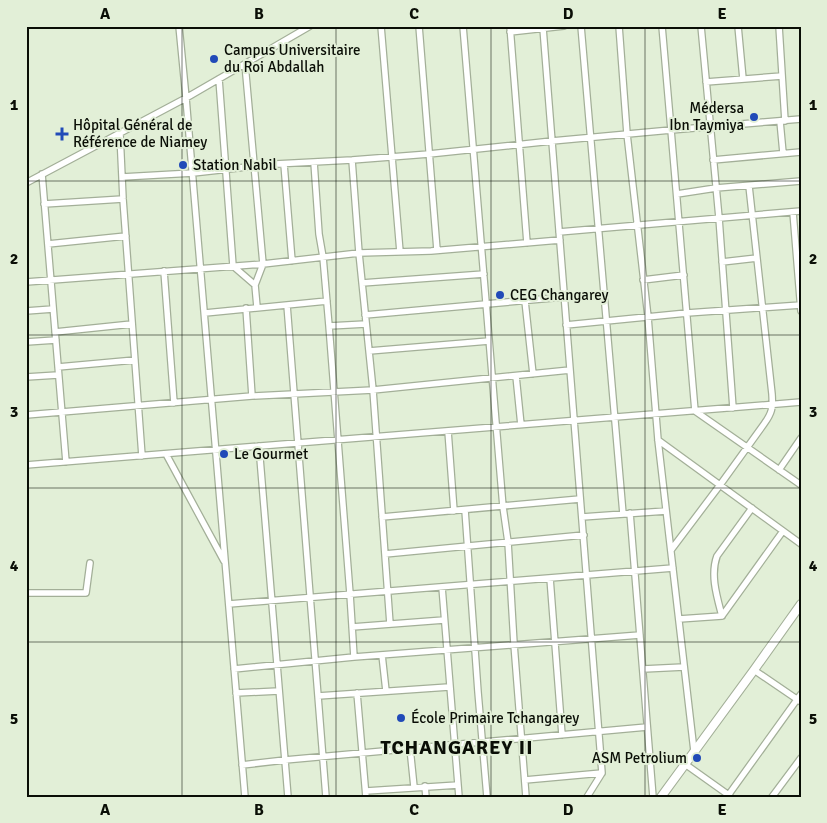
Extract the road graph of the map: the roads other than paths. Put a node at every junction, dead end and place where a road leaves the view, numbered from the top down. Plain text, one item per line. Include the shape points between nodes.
1 (179, 26) edge
2 (310, 26) edge
3 (381, 26) edge
4 (419, 26) edge
5 (462, 26) edge
6 (564, 26) edge
7 (581, 26) edge
8 (619, 26) edge
9 (662, 26) edge
10 (701, 26) edge
11 (738, 26) edge
12 (780, 26) edge
13 (543, 28) junction
14 (510, 29) edge
15 (244, 64) junction
16 (782, 76) junction
17 (219, 79) junction
18 (743, 79) junction
19 (706, 82) junction
20 (186, 98) junction
21 (801, 120) edge
22 (782, 121) junction
23 (710, 127) junction
24 (671, 130) junction
25 (120, 134) junction
26 (627, 134) junction
27 (591, 137) junction
28 (552, 141) junction
29 (519, 145) junction
30 (472, 150) junction
31 (801, 152) edge
32 (783, 153) junction
33 (429, 154) junction
34 (392, 157) junction
35 (352, 160) junction
36 (713, 160) junction
37 (314, 162) junction
38 (284, 164) junction
39 (254, 167) junction
40 (226, 170) junction
41 (193, 173) junction
42 (42, 174) junction
43 (122, 177) junction
44 (801, 181) edge
45 (26, 183) edge
46 (749, 186) junction
47 (716, 188) junction
48 (677, 194) junction
49 (123, 199) junction
50 (44, 204) junction
51 (801, 211) edge
52 (793, 212) junction
53 (752, 215) junction
54 (719, 218) junction
55 (679, 222) junction
56 (637, 225) junction
57 (598, 228) junction
58 (559, 232) junction
59 (126, 236) junction
60 (560, 240) junction
61 (527, 243) junction
62 (48, 244) junction
63 (482, 247) junction
64 (437, 250) junction
65 (400, 252) junction
66 (359, 253) junction
67 (323, 257) junction
68 (757, 258) junction
69 (292, 260) junction
70 (722, 262) junction
71 (262, 264) junction
72 (233, 266) junction
73 (201, 269) junction
74 (164, 271) junction
75 (128, 274) junction
76 (484, 274) junction
77 (684, 276) junction
78 (51, 280) junction
79 (643, 280) junction
80 (26, 282) edge
81 (362, 283) junction
82 (255, 285) junction
83 (564, 297) junction
84 (326, 301) junction
85 (526, 301) junction
86 (287, 305) junction
87 (486, 305) junction
88 (801, 305) edge
89 (256, 307) junction
90 (246, 308) junction
91 (762, 308) junction
92 (53, 309) junction
93 (26, 311) edge
94 (725, 311) junction
95 (801, 311) edge
96 (204, 313) junction
97 (687, 314) junction
98 (365, 315) junction
99 (648, 317) junction
100 (606, 321) junction
101 (132, 324) junction
102 (366, 324) junction
103 (566, 324) junction
104 (329, 326) junction
105 (55, 332) junction
106 (56, 340) junction
107 (489, 341) junction
108 (26, 342) edge
109 (369, 351) junction
110 (135, 360) junction
111 (58, 367) junction
112 (570, 370) junction
113 (58, 374) junction
114 (533, 374) junction
115 (516, 376) junction
116 (26, 377) edge
117 (492, 378) junction
118 (373, 390) junction
119 (334, 392) junction
120 (294, 393) junction
121 (252, 396) junction
122 (212, 400) junction
123 (801, 402) edge
124 (174, 403) junction
125 (772, 404) junction
126 (138, 406) junction
127 (733, 408) junction
128 (695, 411) junction
129 (62, 412) junction
130 (656, 414) junction
131 (26, 416) edge
132 (614, 417) junction
133 (574, 420) junction
134 (521, 425) junction
135 (496, 427) junction
136 (448, 431) junction
137 (377, 436) junction
138 (801, 438) edge
139 (337, 440) junction
140 (658, 440) junction
141 (298, 443) junction
142 (259, 446) junction
143 (747, 448) junction
144 (216, 450) junction
145 (166, 454) junction
146 (142, 456) junction
147 (66, 462) junction
148 (26, 465) edge
149 (779, 470) junction
150 (720, 485) junction
151 (801, 485) edge
152 (580, 500) junction
153 (503, 507) junction
154 (752, 508) junction
155 (465, 510) junction
156 (454, 511) junction
157 (666, 511) junction
158 (630, 513) junction
159 (623, 514) junction
160 (382, 517) junction
161 (582, 517) junction
162 (783, 531) junction
163 (584, 534) junction
164 (508, 542) junction
165 (801, 544) edge
166 (467, 546) junction
167 (670, 550) junction
168 (385, 554) junction
169 (90, 563) dead end
170 (226, 563) junction
171 (673, 568) junction
172 (635, 571) junction
173 (586, 575) junction
174 (550, 578) junction
175 (510, 582) junction
176 (470, 585) junction
177 (442, 587) junction
178 (388, 591) junction
179 (26, 593) edge
180 (350, 594) junction
181 (310, 598) junction
182 (271, 601) junction
183 (229, 604) junction
184 (801, 604) edge
185 (722, 616) junction
186 (679, 619) junction
187 (444, 620) junction
188 (390, 624) junction
189 (352, 627) junction
190 (640, 635) junction
191 (592, 639) junction
192 (555, 641) junction
193 (514, 644) junction
194 (475, 648) junction
195 (446, 650) junction
196 (382, 655) junction
197 (354, 657) junction
198 (315, 662) junction
199 (277, 665) junction
200 (684, 667) junction
201 (234, 668) junction
202 (642, 669) junction
203 (754, 670) junction
204 (449, 687) junction
205 (279, 691) junction
206 (386, 691) junction
207 (236, 693) junction
208 (357, 693) junction
209 (318, 696) junction
210 (799, 698) edge
211 (647, 727) junction
212 (599, 732) junction
213 (562, 735) junction
214 (521, 738) junction
215 (482, 742) junction
216 (454, 744) junction
217 (410, 748) junction
218 (694, 751) junction
219 (362, 753) junction
220 (323, 756) junction
221 (801, 758) edge
222 (285, 760) junction
223 (685, 764) junction
224 (242, 765) junction
225 (602, 773) junction
226 (525, 780) junction
227 (458, 785) junction
228 (425, 786) junction
229 (414, 787) junction
230 (395, 788) junction
231 (366, 794) edge
232 (729, 796) edge
233 (245, 797) edge
234 (288, 797) edge
235 (326, 797) edge
236 (396, 797) edge
237 (426, 797) edge
238 (459, 797) edge
239 (487, 797) edge
240 (526, 797) edge
241 (587, 797) edge
242 (653, 797) edge
243 (661, 797) edge
244 (772, 797) edge

1 - 20 street
2 - 15 street
3 - 34 street
4 - 33 street
5 - 30 street
6 - 13 street
7 - 27 street
8 - 26 street
9 - 24 street
10 - 19 street
11 - 18 street
12 - 16 street
13 - 14 street
13 - 28 street
14 - 29 street
15 - 17 street
15 - 39 street
16 - 18 street
16 - 22 street
17 - 20 street
17 - 40 street
18 - 19 street
19 - 23 street
20 - 25 street
20 - 41 street
21 - 22 street
22 - 23 street
22 - 32 street
23 - 24 street
23 - 36 street
24 - 26 street
24 - 48 street
25 - 42 street
25 - 43 street
26 - 27 street
26 - 56 street
27 - 28 street
27 - 57 street
28 - 29 street
28 - 58 street
29 - 30 street
29 - 61 street
30 - 33 street
30 - 63 street
31 - 32 street
32 - 36 street
33 - 34 street
33 - 64 street
34 - 35 street
34 - 65 street
35 - 37 street
35 - 66 street
36 - 47 street
37 - 38 street
37 - 67 street
38 - 39 street
38 - 69 street
39 - 40 street
39 - 71 street
40 - 41 street
40 - 72 street
41 - 43 street
41 - 73 street
42 - 45 street
42 - 50 street
43 - 49 street
44 - 46 street
46 - 47 street
46 - 53 street
47 - 48 street
47 - 54 street
48 - 55 street
49 - 50 street
49 - 59 street
50 - 62 street
51 - 52 street
52 - 53 street
52 - 88 street
53 - 54 street
53 - 68 street
54 - 55 street
54 - 70 street
55 - 56 street
55 - 77 street
56 - 57 street
56 - 79 street
57 - 58 street
57 - 100 street
58 - 60 street
59 - 62 street
59 - 75 street
60 - 61 street
60 - 83 street
61 - 63 street
62 - 78 street
63 - 64 street
63 - 76 street
64 - 65 street
65 - 66 street
66 - 67 street
66 - 81 street
67 - 69 street
67 - 84 street
68 - 70 street
68 - 91 street
69 - 71 street
70 - 94 street
71 - 72 street
71 - 82 street
72 - 73 street
72 - 82 street
73 - 74 street
73 - 96 street
74 - 75 street
74 - 124 street
75 - 78 street
75 - 101 street
76 - 81 street
76 - 87 street
77 - 79 street
77 - 97 street
78 - 80 street
78 - 92 street
79 - 99 street
81 - 98 street
82 - 89 street
83 - 85 street
83 - 103 street
84 - 86 street
84 - 104 street
85 - 87 street
85 - 114 street
86 - 89 street
86 - 120 street
87 - 98 street
87 - 107 street
88 - 91 street
88 - 95 street
89 - 90 street
90 - 96 street
90 - 121 street
91 - 94 street
91 - 125 street
92 - 93 street
92 - 105 street
94 - 97 street
94 - 127 street
96 - 122 street
97 - 99 street
97 - 128 street
98 - 102 street
99 - 100 street
99 - 130 street
100 - 103 street
100 - 132 street
101 - 105 street
101 - 110 street
102 - 104 street
102 - 109 street
103 - 112 street
104 - 119 street
105 - 106 street
106 - 108 street
106 - 111 street
107 - 109 street
107 - 117 street
109 - 118 street
110 - 111 street
110 - 126 street
111 - 113 street
112 - 114 street
112 - 133 street
113 - 116 street
113 - 129 street
114 - 115 street
115 - 117 street
115 - 134 street
117 - 118 street
117 - 135 street
118 - 119 street
118 - 137 street
119 - 120 street
119 - 139 street
120 - 121 street
120 - 141 street
121 - 122 street
122 - 124 street
122 - 144 street
123 - 125 street
124 - 126 street
125 - 127 street
125 - 143 street via 770,415
126 - 129 street
126 - 146 street
127 - 128 street
128 - 130 street
128 - 143 street
129 - 131 street
129 - 147 street
130 - 132 street
130 - 140 street
132 - 133 street
132 - 159 street
133 - 134 street
133 - 152 street
134 - 135 street
135 - 136 street
135 - 153 street
136 - 137 street
136 - 156 street
137 - 139 street
137 - 160 street
138 - 149 street
139 - 141 street
139 - 180 street
140 - 150 street
140 - 157 street
141 - 142 street
141 - 181 street
142 - 144 street
142 - 182 street
143 - 149 street
143 - 150 street
144 - 145 street
144 - 170 street
145 - 146 street
145 - 170 street
146 - 147 street
147 - 148 street
149 - 151 street
150 - 154 street
150 - 167 street
152 - 153 street
152 - 161 street
153 - 155 street
153 - 164 street
154 - 162 street
154 - 185 street via 715,563
155 - 156 street
155 - 166 street
156 - 160 street
157 - 158 street
157 - 167 street
158 - 159 street
158 - 172 street
159 - 161 street
160 - 168 street
161 - 163 street
162 - 165 street
162 - 185 street
163 - 164 street
163 - 173 street
164 - 166 street
164 - 175 street
166 - 168 street
166 - 176 street
167 - 171 street
168 - 178 street
169 - 179 street via 86,593
170 - 183 street
171 - 172 street
171 - 186 street
172 - 173 street
172 - 190 street
173 - 174 street
173 - 191 street
174 - 175 street
174 - 192 street
175 - 176 street
175 - 193 street
176 - 177 street
176 - 194 street
177 - 178 street
177 - 187 street
178 - 180 street
178 - 188 street
180 - 181 street
180 - 189 street
181 - 182 street
181 - 198 street
182 - 183 street
182 - 199 street
183 - 201 street
184 - 203 main road
185 - 186 street
186 - 200 street
187 - 188 street
187 - 195 street
188 - 189 street
189 - 197 street
190 - 191 street
190 - 202 street
191 - 192 street
191 - 212 street
192 - 193 street
192 - 213 street
193 - 194 street
193 - 214 street
194 - 195 street
194 - 215 street
195 - 196 street
195 - 204 street
196 - 197 street
196 - 206 street
197 - 198 street
198 - 199 street
198 - 209 street
199 - 201 street
199 - 205 street
200 - 202 street
200 - 218 street
201 - 207 street
202 - 211 street
203 - 210 street
203 - 218 main road
204 - 206 street
204 - 216 street
205 - 207 street
205 - 222 street
206 - 208 street
207 - 224 street
208 - 209 street
208 - 219 street
209 - 220 street
210 - 232 street
211 - 212 street
211 - 242 street
212 - 213 street
212 - 225 street
213 - 214 street
214 - 215 street
214 - 226 street
215 - 216 street
215 - 239 street
216 - 217 street
216 - 227 street
217 - 219 street
217 - 229 street
218 - 223 main road
219 - 220 street
219 - 231 street
220 - 222 street
220 - 235 street
221 - 244 street
222 - 224 street
222 - 234 street
223 - 232 street
223 - 243 main road
224 - 233 street
225 - 226 street
225 - 241 street
226 - 240 street
227 - 228 street
227 - 238 street
228 - 229 street
228 - 237 street
229 - 230 street
230 - 231 street
230 - 236 street

